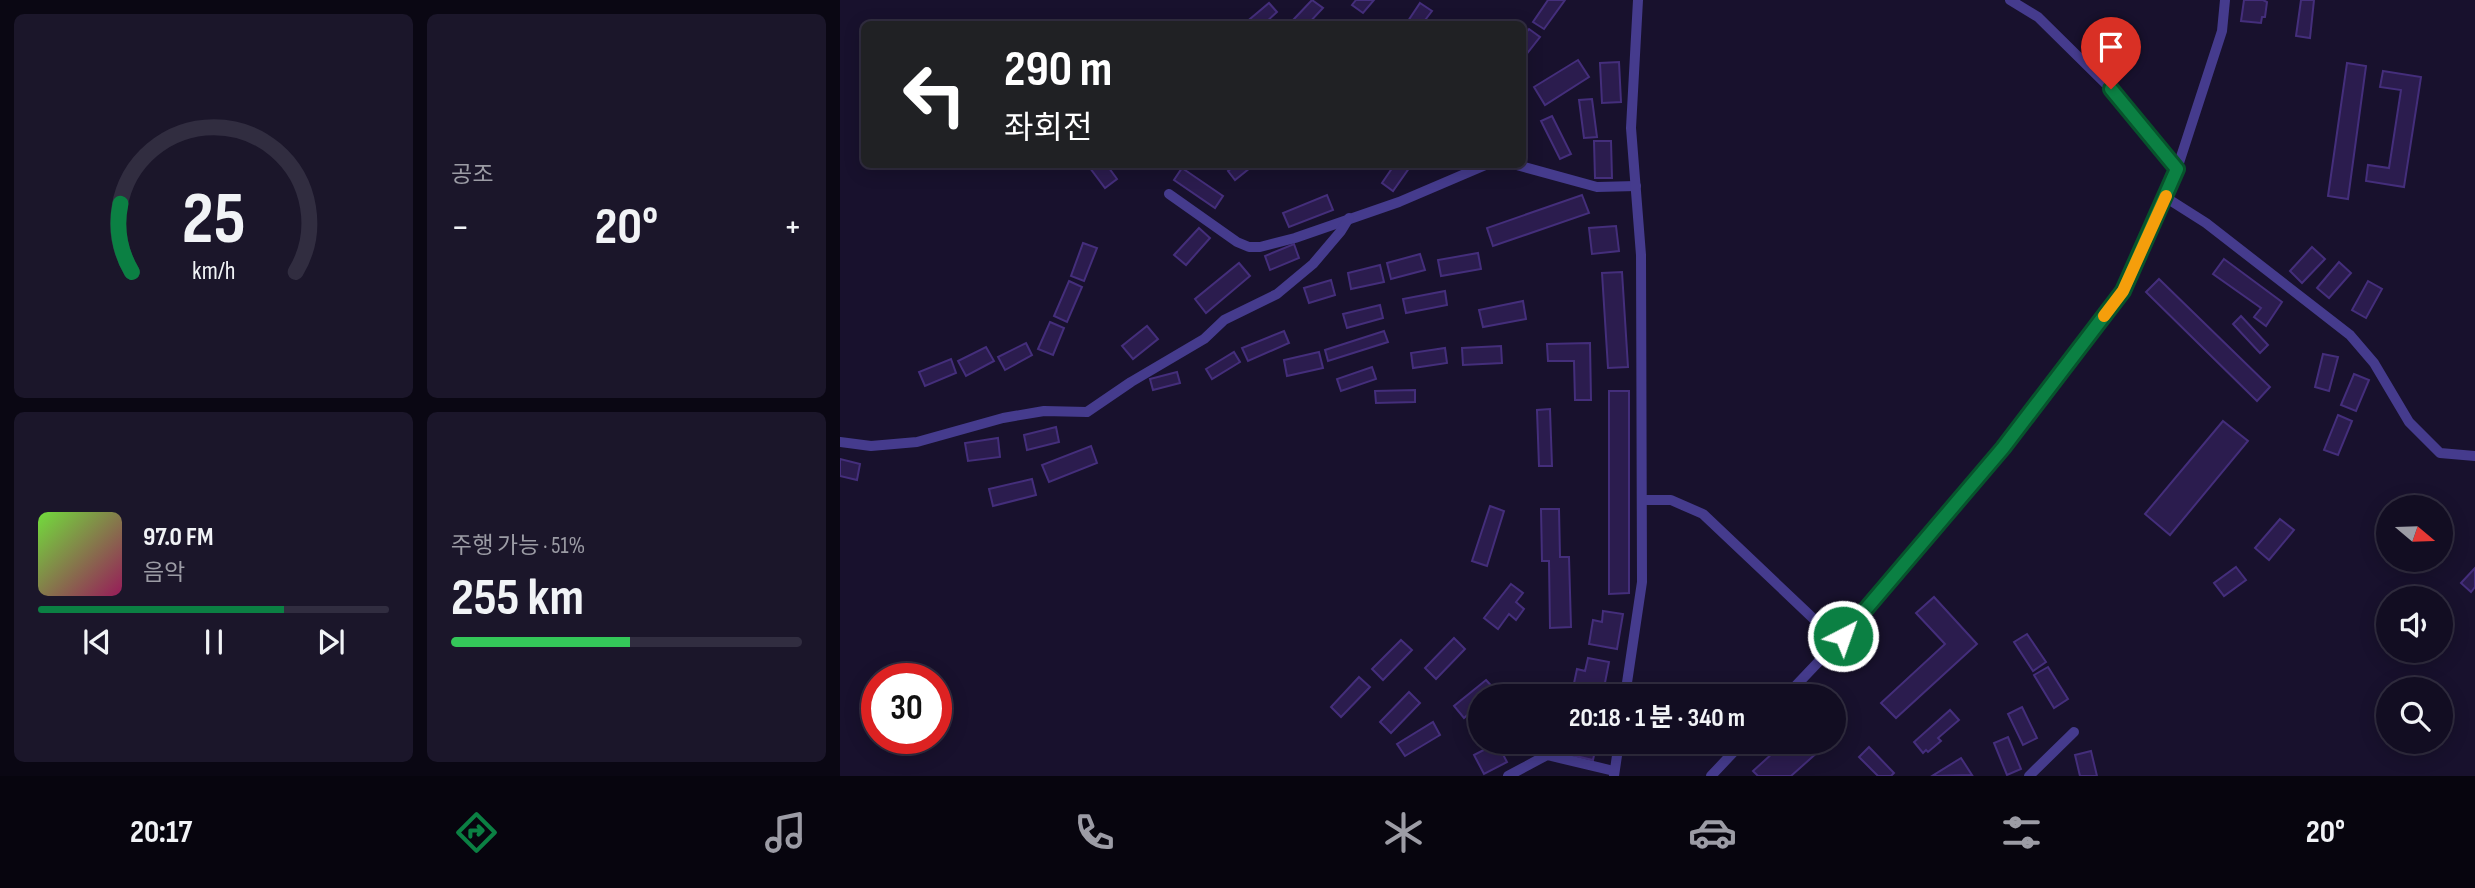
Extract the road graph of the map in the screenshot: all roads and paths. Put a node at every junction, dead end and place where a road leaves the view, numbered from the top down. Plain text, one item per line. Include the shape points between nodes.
1 (1639, 0) edge
2 (2010, 0) edge
3 (2225, 0) edge
4 (1479, 168) edge
5 (1526, 168) edge
6 (2177, 169) junction
7 (1636, 186) junction
8 (1169, 194) dead end
9 (2165, 197) junction
10 (1349, 218) junction
11 (840, 442) edge
12 (2475, 456) edge
13 (1642, 500) junction
14 (1837, 641) junction
15 (1627, 684) edge
16 (1797, 684) edge
17 (2074, 732) dead end
18 (1617, 754) edge
19 (1732, 754) edge
20 (1614, 774) edge
21 (1508, 776) edge
22 (1711, 776) edge
23 (2029, 776) edge

1 - 7 street via 1631,128
2 - 6 street via 2038,17 2111,89
3 - 6 street via 2221,30
4 - 10 street
5 - 7 street via 1597,187
6 - 9 street
7 - 13 street via 1641,255
8 - 10 street via 1249,247 1294,238
9 - 12 street via 2206,223 2350,335 2374,363 2409,422 2440,453
9 - 14 street via 2123,291 2003,448
10 - 11 street via 1313,264 1277,295 1224,320 1204,339 1087,412 1013,416 917,442 871,446
13 - 14 street via 1671,500 1703,514
13 - 15 street via 1642,582
14 - 16 street
17 - 23 street
18 - 20 street
19 - 22 street
20 - 21 street via 1547,755

